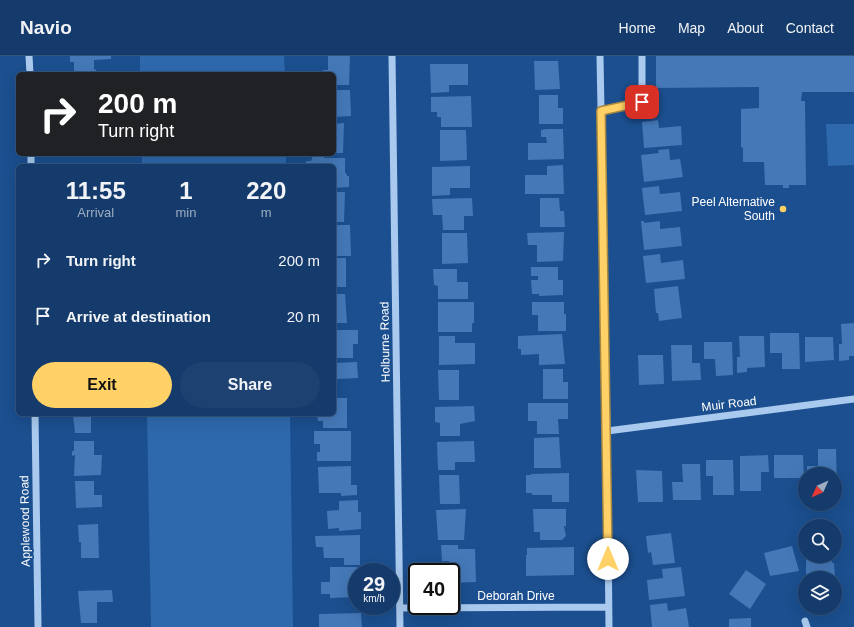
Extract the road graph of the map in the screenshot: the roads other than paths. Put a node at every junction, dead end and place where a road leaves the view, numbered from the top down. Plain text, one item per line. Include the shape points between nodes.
1 (29, 56) edge
2 (392, 56) edge
3 (600, 56) edge
4 (642, 56) edge
5 (30, 72) edge
6 (601, 111) junction
7 (854, 399) edge
8 (35, 416) edge
9 (607, 431) junction
10 (399, 563) edge
11 (608, 607) junction
12 (400, 608) edge
13 (400, 615) edge
14 (38, 627) edge
15 (400, 627) edge
16 (608, 627) edge

1 - 5 street
2 - 10 street, Holburne Road
3 - 6 street
4 - 6 street via 642,102
6 - 9 street
7 - 9 street, Muir Road
8 - 14 street, Applewood Road
9 - 11 street
11 - 12 street, Deborah Drive
11 - 16 street
13 - 15 street, Holburne Road

